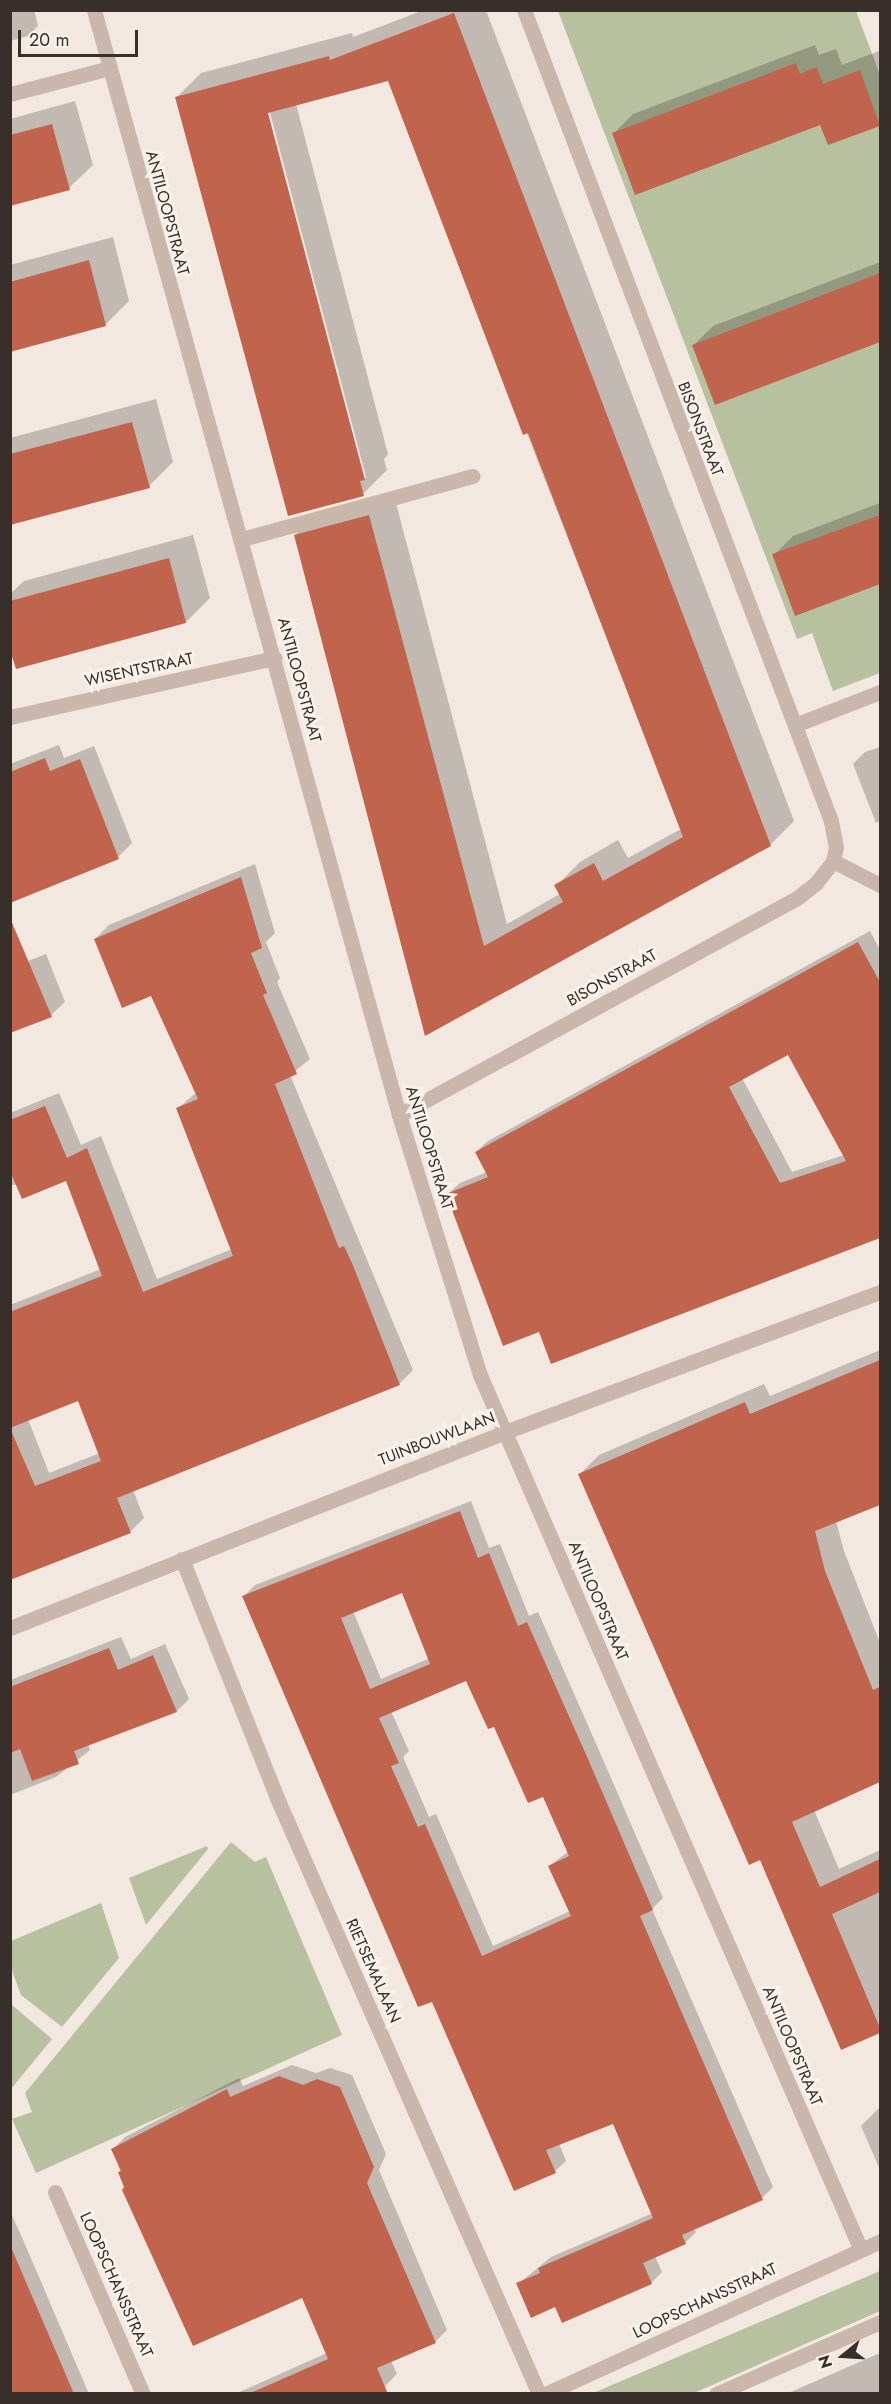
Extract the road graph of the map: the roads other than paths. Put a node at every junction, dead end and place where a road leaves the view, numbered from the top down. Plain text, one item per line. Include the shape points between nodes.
1 (94, 10) edge
2 (524, 10) edge
3 (110, 68) junction
4 (10, 94) edge
5 (473, 476) dead end
6 (243, 539) junction
7 (275, 658) junction
8 (880, 692) edge
9 (10, 717) edge
10 (795, 725) junction
11 (832, 861) junction
12 (880, 885) edge
13 (399, 1115) junction
14 (880, 1292) edge
15 (505, 1432) junction
16 (182, 1559) junction
17 (10, 1628) edge
18 (55, 2192) dead end
19 (880, 2241) edge
20 (861, 2250) junction
21 (880, 2322) edge
22 (143, 2394) edge
23 (539, 2394) edge
24 (545, 2394) edge
25 (716, 2394) edge

1 - 3 street, ANTILOOPSTRAAT
2 - 10 street, BISONSTRAAT
3 - 4 street
3 - 6 street, ANTILOOPSTRAAT via 187,357
5 - 6 street
6 - 7 street, ANTILOOPSTRAAT
7 - 9 street, WISENTSTRAAT
7 - 13 street, ANTILOOPSTRAAT
8 - 10 street
10 - 11 street, BISONSTRAAT via 831,821 836,847
11 - 12 street
11 - 13 street, BISONSTRAAT via 816,883 797,898
13 - 15 street, ANTILOOPSTRAAT via 480,1375
14 - 15 street, TUINBOUWLAAN
15 - 16 street, TUINBOUWLAAN
15 - 20 street, ANTILOOPSTRAAT
16 - 17 street, TUINBOUWLAAN
16 - 23 street, RIETSEMALAAN via 277,1798
18 - 22 street, LOOPSCHANSSTRAAT
19 - 20 street, LOOPSCHANSSTRAAT
20 - 24 street, LOOPSCHANSSTRAAT
21 - 25 street

